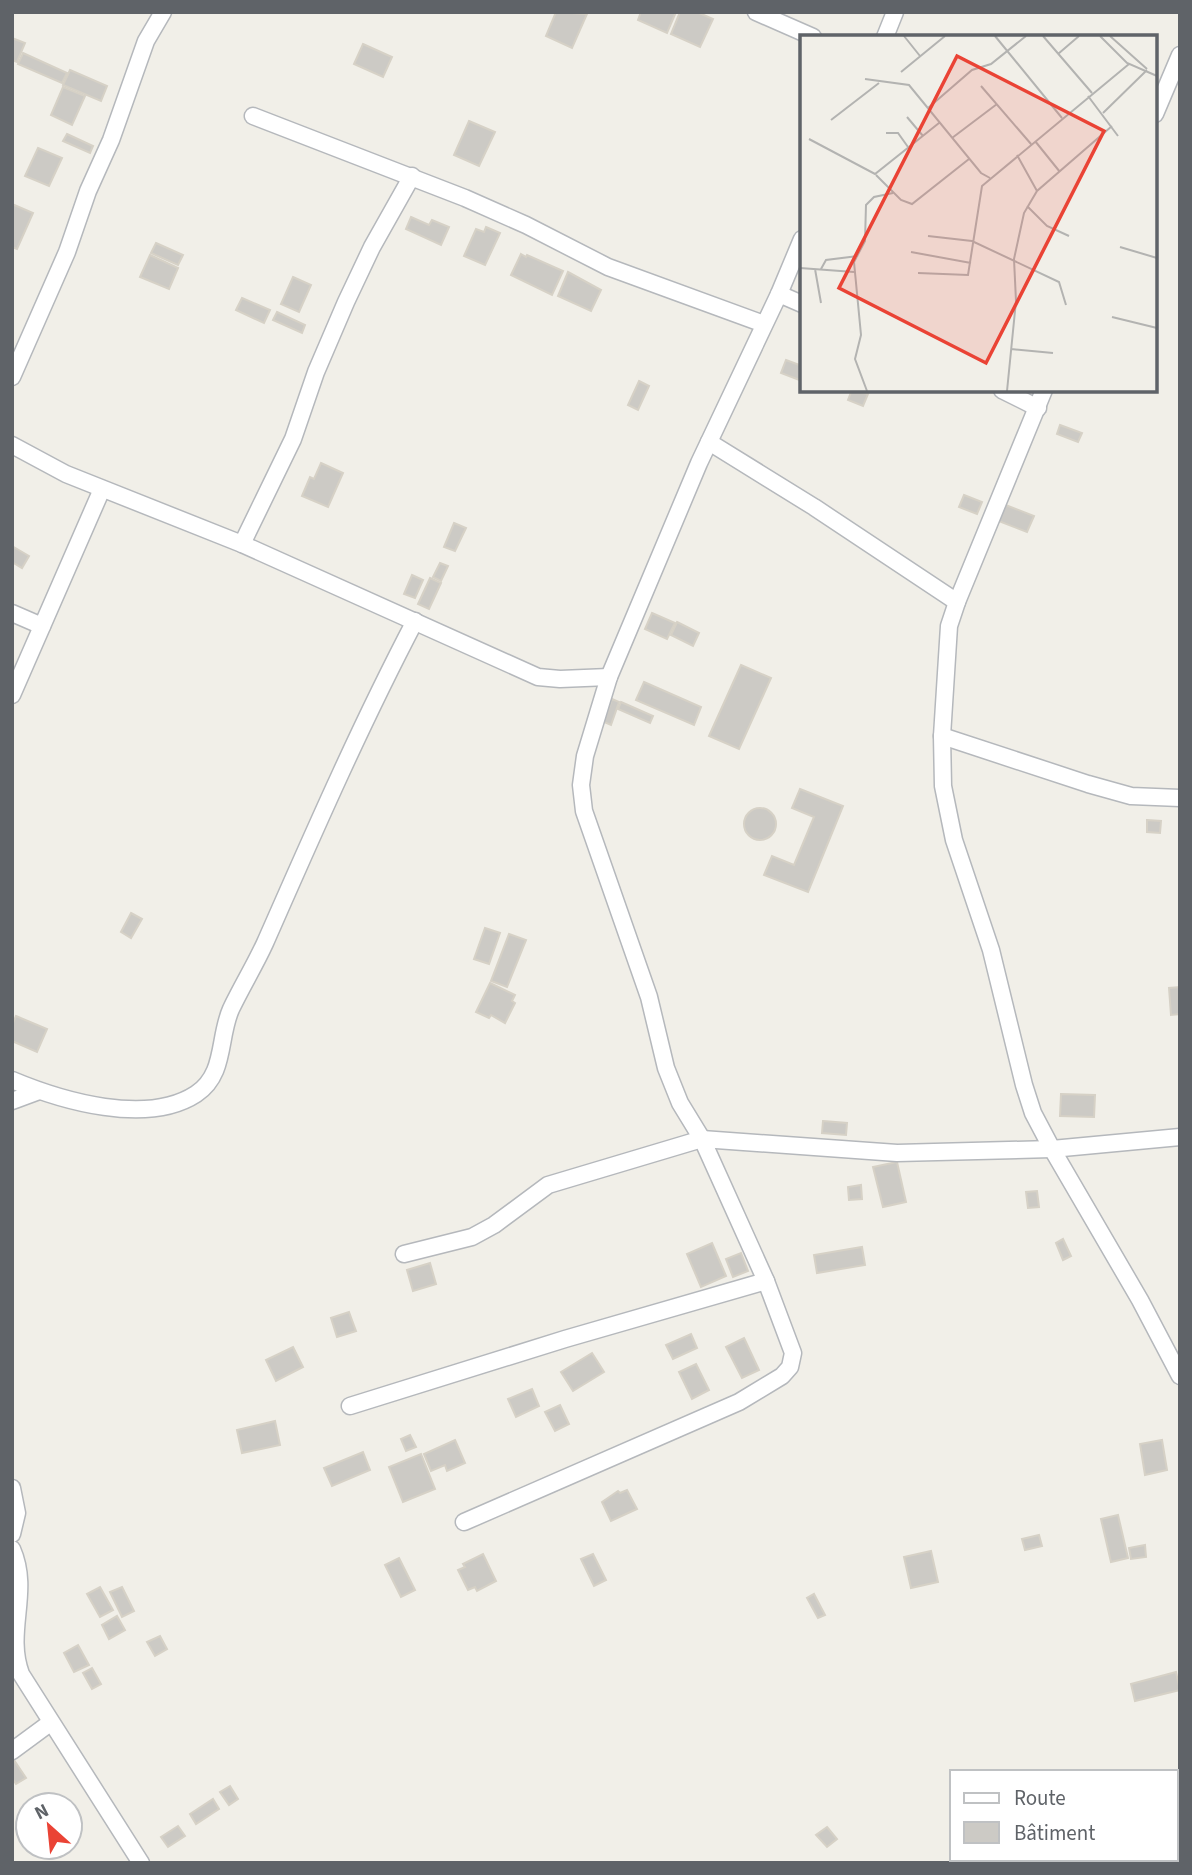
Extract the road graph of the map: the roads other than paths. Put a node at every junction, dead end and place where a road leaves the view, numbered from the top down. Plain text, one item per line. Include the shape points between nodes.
1 (163, 12) edge
2 (756, 12) edge
3 (895, 12) edge
4 (808, 35) edge
5 (887, 35) edge
6 (1180, 55) edge
7 (1157, 109) edge
8 (253, 116) dead end
9 (412, 176) junction
10 (800, 244) edge
11 (779, 294) junction
12 (800, 303) edge
13 (764, 324) junction
14 (12, 377) edge
15 (1006, 392) edge
16 (1043, 392) edge
17 (1038, 408) junction
18 (709, 442) junction
19 (12, 445) edge
20 (102, 489) junction
21 (242, 544) junction
22 (957, 602) junction
23 (12, 613) edge
24 (415, 621) junction
25 (42, 626) junction
26 (609, 677) junction
27 (12, 695) edge
28 (942, 736) junction
29 (1180, 798) edge
30 (12, 1080) edge
31 (38, 1091) junction
32 (12, 1101) edge
33 (1180, 1137) edge
34 (702, 1139) junction
35 (1052, 1149) junction
36 (404, 1254) dead end
37 (766, 1281) junction
38 (1180, 1376) edge
39 (350, 1406) dead end
40 (12, 1488) edge
41 (464, 1522) dead end
42 (12, 1534) edge
43 (12, 1549) edge
44 (16, 1611) edge
45 (50, 1723) junction
46 (12, 1751) edge
47 (141, 1863) edge

1 - 14 street via 146,41 67,252
2 - 4 street
3 - 5 street
6 - 7 street
8 - 9 street
9 - 13 street via 526,225 608,267
9 - 21 street via 346,302 293,439
10 - 11 street
11 - 12 street
11 - 13 street
13 - 18 street
15 - 17 street
16 - 17 street
17 - 22 street
18 - 22 street
18 - 26 street
19 - 20 street
20 - 21 street
20 - 25 street
21 - 24 street
22 - 28 street via 949,626
23 - 25 street
24 - 26 street via 538,677
24 - 31 street via 231,1010 213,1076 197,1093 153,1110 113,1108
25 - 27 street
26 - 34 street via 585,756 584,811 649,997 666,1069
28 - 29 street via 1132,796
28 - 35 street via 943,786 951,826 991,950 1030,1104
30 - 31 street
31 - 32 street
33 - 35 street
34 - 35 street via 897,1153
34 - 36 street via 548,1185 472,1237
34 - 37 street
35 - 38 street
37 - 39 street
37 - 41 street via 793,1353 782,1376 739,1402
40 - 42 street via 17,1513
43 - 44 street via 20,1575
44 - 45 street via 15,1659
45 - 46 street
45 - 47 street

